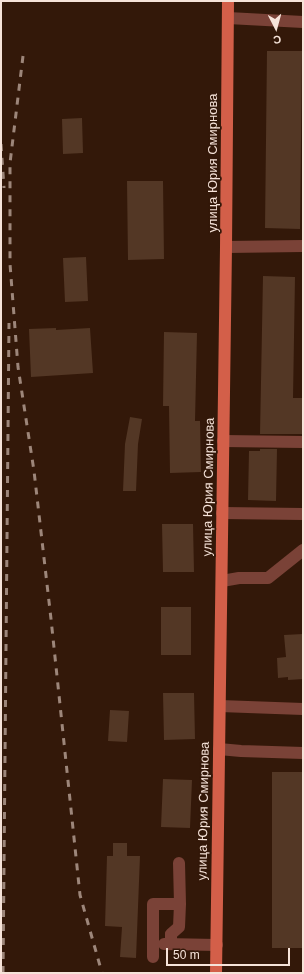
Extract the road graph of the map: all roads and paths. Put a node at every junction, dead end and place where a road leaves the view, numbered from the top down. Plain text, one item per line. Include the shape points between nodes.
1 (228, 1) edge
2 (228, 18) junction
3 (303, 22) edge
4 (226, 246) junction
5 (303, 246) edge
6 (223, 441) junction
7 (303, 442) edge
8 (222, 513) junction
9 (303, 514) edge
10 (303, 550) edge
11 (222, 581) junction
12 (220, 706) junction
13 (303, 708) edge
14 (219, 749) junction
15 (303, 753) edge
16 (180, 863) dead end
17 (180, 904) junction
18 (153, 944) junction
19 (171, 944) junction
20 (217, 945) junction
21 (153, 957) dead end
22 (216, 973) edge

1 - 2 main road, улица Юрия Смирнова
2 - 3 lane
2 - 4 main road, улица Юрия Смирнова
4 - 5 lane
4 - 6 main road, улица Юрия Смирнова
6 - 7 lane
6 - 8 main road, улица Юрия Смирнова
8 - 9 lane
8 - 11 main road, улица Юрия Смирнова
10 - 11 lane via 268,578
11 - 12 main road, улица Юрия Смирнова
12 - 13 lane
12 - 14 main road, улица Юрия Смирнова
14 - 15 lane
14 - 20 main road, улица Юрия Смирнова
16 - 17 lane
17 - 18 lane via 153,904
17 - 19 lane via 179,928 171,934
18 - 19 lane
18 - 21 lane
19 - 20 lane
20 - 22 main road, улица Юрия Смирнова

